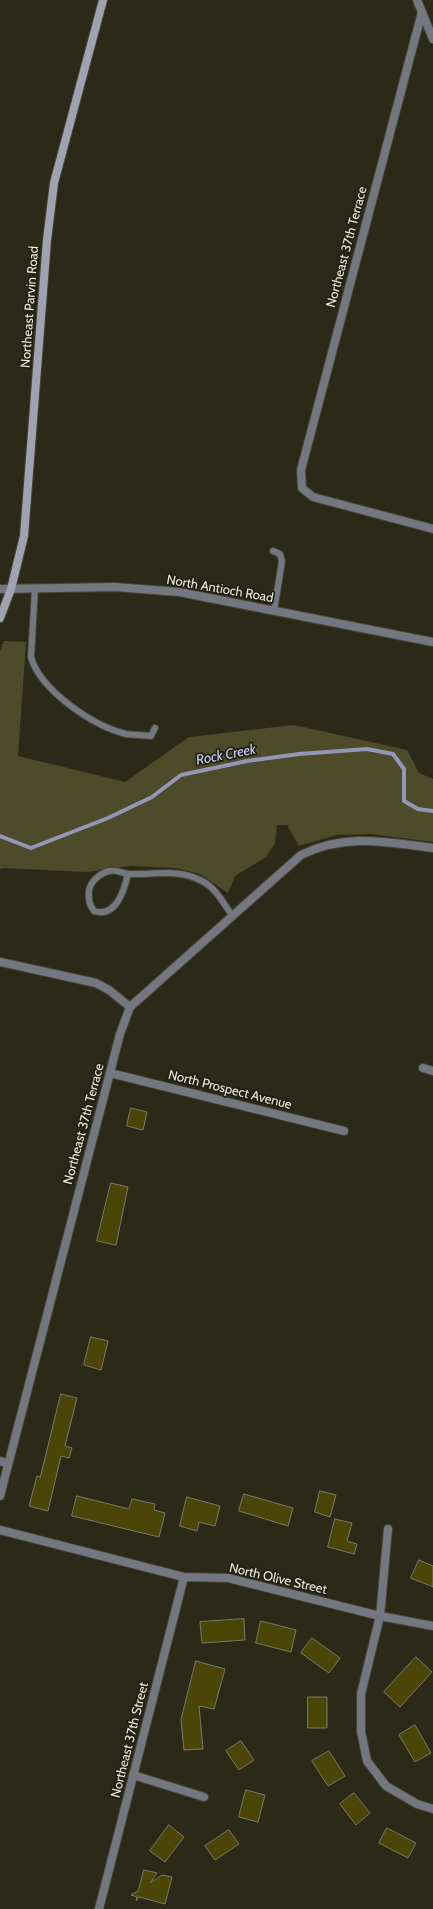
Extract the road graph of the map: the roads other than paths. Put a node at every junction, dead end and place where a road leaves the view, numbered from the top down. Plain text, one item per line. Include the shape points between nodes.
1 (103, 0) edge
2 (417, 0) edge
3 (422, 12) junction
4 (433, 39) edge
5 (433, 529) edge
6 (273, 551) dead end
7 (35, 588) junction
8 (0, 589) edge
9 (12, 589) junction
10 (274, 611) junction
11 (0, 618) edge
12 (433, 642) edge
13 (155, 728) dead end
14 (433, 848) edge
15 (128, 874) junction
16 (232, 915) junction
17 (0, 962) edge
18 (130, 1007) junction
19 (423, 1068) dead end
20 (433, 1071) edge
21 (110, 1073) junction
22 (344, 1131) dead end
23 (0, 1461) edge
24 (8, 1464) junction
25 (0, 1496) edge
26 (388, 1529) dead end
27 (0, 1530) edge
28 (184, 1577) junction
29 (380, 1616) junction
30 (433, 1626) edge
31 (133, 1775) junction
32 (204, 1797) dead end
33 (433, 1809) edge
34 (99, 1909) edge

1 - 9 main road, Northeast Parvin Road via 54,183 47,240 24,536
2 - 3 street
3 - 4 street
3 - 5 street, Northeast 37th Terrace via 301,470 302,488 313,497
6 - 10 lane via 280,554 282,561
7 - 9 street, North Antioch Road
7 - 10 street, North Antioch Road via 115,587 179,592
7 - 13 lane via 31,656 34,667 45,683 74,708 115,730 150,736
8 - 9 street, North Antioch Road
9 - 11 main road, Northeast Parvin Road
10 - 12 street, North Antioch Road
14 - 16 street, Northeast 37th Terrace via 371,840 326,845 301,855
15 - 15 lane via 117,870 108,871 97,877 89,890 88,901 94,911 104,913 114,906 124,890
15 - 16 lane via 154,872 189,876 213,889
16 - 18 street, Northeast 37th Terrace
17 - 18 street via 96,983
18 - 21 street, Northeast 37th Terrace
19 - 20 street
21 - 22 street, North Prospect Avenue
21 - 24 street, Northeast 37th Terrace
23 - 24 street
24 - 25 street, Northeast 37th Terrace
26 - 29 street
27 - 28 street, North Olive Street
28 - 29 street, North Olive Street via 228,1578
28 - 31 street, Northeast 37th Street
29 - 30 street, North Olive Street
29 - 33 street via 361,1694 361,1731 367,1761 386,1786 417,1804
31 - 32 street
31 - 34 street, Northeast 37th Street

